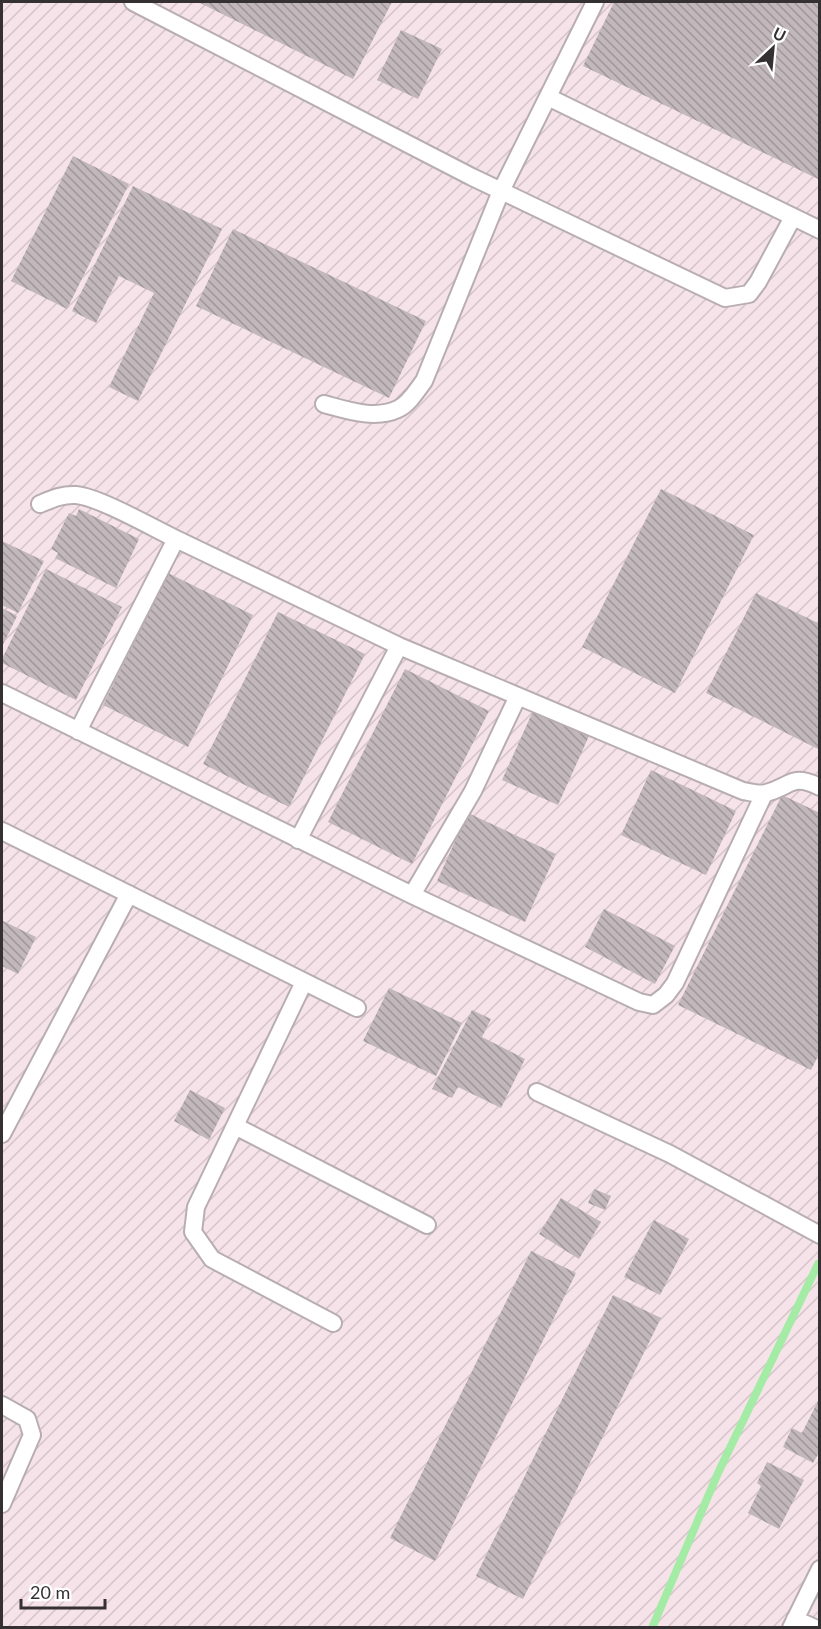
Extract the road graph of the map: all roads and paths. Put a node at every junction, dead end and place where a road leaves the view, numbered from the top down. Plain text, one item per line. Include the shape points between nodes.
1 (133, 2) edge
2 (595, 2) edge
3 (548, 97) junction
4 (501, 191) junction
5 (793, 217) junction
6 (819, 230) edge
7 (324, 404) dead end
8 (40, 504) dead end
9 (176, 539) junction
10 (399, 646) junction
11 (2, 693) edge
12 (518, 696) junction
13 (78, 731) junction
14 (819, 787) edge
15 (764, 794) junction
16 (2, 831) edge
17 (298, 840) junction
18 (129, 894) junction
19 (412, 895) junction
20 (304, 981) junction
21 (357, 1008) dead end
22 (537, 1092) dead end
23 (235, 1126) junction
24 (2, 1134) edge
25 (427, 1225) dead end
26 (819, 1234) edge
27 (333, 1323) dead end
28 (2, 1405) edge
29 (2, 1504) edge
30 (819, 1569) edge
31 (793, 1623) edge
32 (815, 1628) edge

1 - 4 lane
2 - 3 lane
3 - 4 lane
3 - 5 lane
4 - 5 lane via 725,298 749,294
4 - 7 lane via 431,367 416,392 399,409 381,413 352,412
5 - 6 lane
8 - 9 lane via 58,496 76,495
9 - 10 lane
9 - 13 lane
10 - 12 lane
10 - 17 lane
11 - 13 lane
12 - 15 lane via 742,791
12 - 19 lane via 473,791
13 - 17 lane
14 - 15 lane via 804,780 795,781
15 - 19 lane via 675,983 653,1005 639,1002
16 - 18 lane
17 - 19 lane
18 - 20 lane
18 - 24 lane
20 - 21 lane
20 - 23 lane
22 - 26 lane via 670,1154
23 - 25 lane
23 - 27 lane via 196,1207 193,1232 212,1259
28 - 29 lane via 27,1419 32,1435
30 - 31 lane
31 - 32 lane

